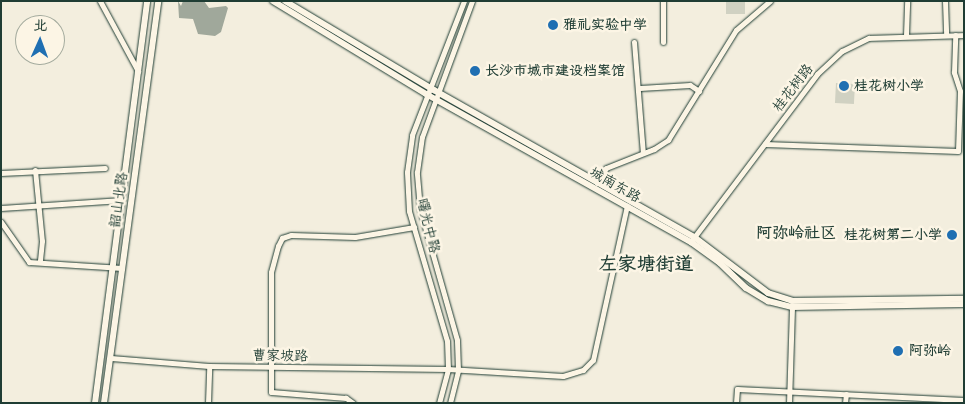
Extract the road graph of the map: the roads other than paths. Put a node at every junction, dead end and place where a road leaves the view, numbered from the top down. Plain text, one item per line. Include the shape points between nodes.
1 (100, 1) edge
2 (147, 1) edge
3 (158, 1) edge
4 (274, 1) edge
5 (285, 1) edge
6 (464, 1) edge
7 (472, 1) edge
8 (664, 1) edge
9 (770, 1) edge
10 (907, 1) edge
11 (945, 1) edge
12 (906, 35) junction
13 (946, 35) junction
14 (955, 35) junction
15 (964, 35) edge
16 (634, 42) dead end
17 (663, 42) dead end
18 (138, 73) junction
19 (640, 88) junction
20 (428, 91) junction
21 (699, 91) junction
22 (437, 96) junction
23 (765, 144) junction
24 (643, 153) junction
25 (105, 168) dead end
26 (35, 170) junction
27 (1, 173) edge
28 (597, 183) junction
29 (122, 200) junction
30 (40, 203) junction
31 (627, 206) junction
32 (1, 208) edge
33 (1, 222) edge
34 (414, 227) junction
35 (692, 240) junction
36 (40, 261) junction
37 (113, 267) junction
38 (122, 268) junction
39 (964, 298) edge
40 (964, 304) edge
41 (792, 307) junction
42 (111, 358) junction
43 (209, 366) junction
44 (268, 367) junction
45 (448, 369) junction
46 (458, 370) junction
47 (789, 391) junction
48 (846, 394) junction
49 (964, 400) edge
50 (95, 403) edge
51 (104, 403) edge
52 (208, 403) edge
53 (353, 403) edge
54 (439, 403) edge
55 (450, 403) edge
56 (736, 403) edge
57 (789, 403) edge
58 (845, 403) edge

1 - 18 street
2 - 18 main road, 韶山北路
3 - 38 main road, 韶山北路
4 - 20 main road, 城南东路
5 - 20 main road, 城南东路
6 - 20 street, 曙光中路
7 - 22 street, 曙光中路
8 - 17 street
9 - 21 street via 736,30
10 - 12 street
11 - 13 street
12 - 13 street, 桂花树路
12 - 23 street, 桂花树路 via 869,38 842,51 817,74
13 - 14 street, 桂花树路
14 - 15 street, 桂花树路
14 - 23 street via 954,72 960,91 958,151
16 - 19 street
18 - 29 main road, 韶山北路
19 - 21 street via 690,85
19 - 24 street
20 - 22 main road, 城南东路
20 - 34 street, 曙光中路 via 412,135 407,172
21 - 24 street via 668,140
22 - 28 main road, 城南东路
22 - 31 main road, 城南东路
22 - 46 street, 曙光中路 via 422,137 417,172 420,210 457,340
23 - 35 street, 桂花树路
24 - 28 street via 606,168
25 - 26 street
26 - 27 street
26 - 30 street
28 - 35 main road, 城南东路
29 - 30 street
29 - 37 main road, 韶山北路
30 - 32 street
30 - 36 street
31 - 35 main road, 城南东路
31 - 46 street, 曹家坡路 via 593,360 583,370 563,376
33 - 36 street via 28,262
34 - 44 street via 355,237 291,235 282,238 271,272
34 - 45 street, 曙光中路 via 446,341
35 - 39 main road, 城南东路 via 716,252 755,286 792,302
35 - 41 main road, 城南东路 via 752,292 768,301
36 - 37 street
37 - 38 street
37 - 50 main road, 韶山北路
38 - 42 main road, 韶山北路
40 - 41 main road, 城南东路
41 - 47 street
42 - 43 street, 曹家坡路
42 - 51 main road, 韶山北路
43 - 44 street, 曹家坡路
43 - 52 street
44 - 45 street, 曹家坡路
44 - 53 street via 270,392 346,398
45 - 46 street, 曹家坡路
45 - 54 street, 曙光中路
46 - 55 street, 曙光中路
47 - 48 street
47 - 56 street via 737,390
47 - 57 street
48 - 49 street
48 - 58 street

